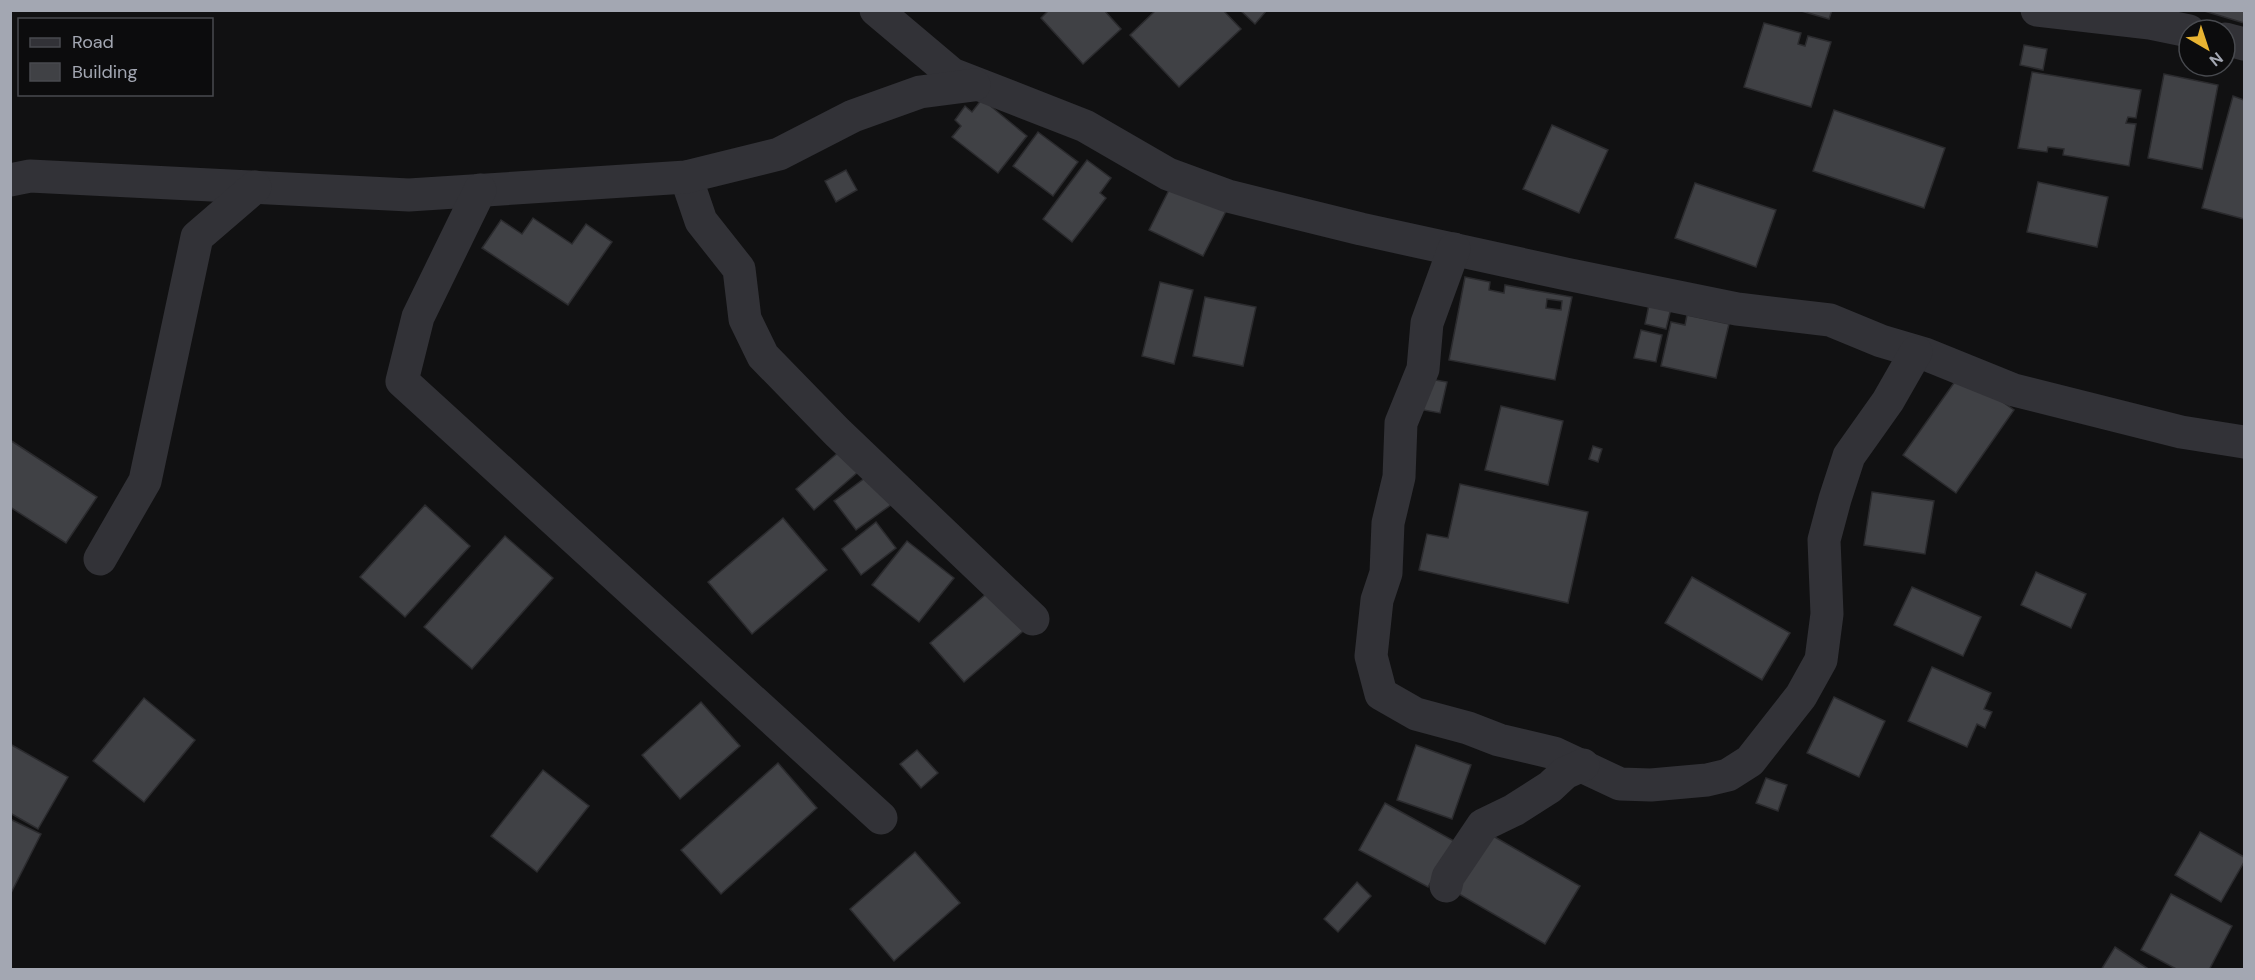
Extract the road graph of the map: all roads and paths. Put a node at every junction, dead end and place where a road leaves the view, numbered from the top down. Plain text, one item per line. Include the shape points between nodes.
1 (876, 10) edge
2 (2037, 10) edge
3 (2177, 29) edge
4 (974, 85) junction
5 (686, 177) junction
6 (10, 180) edge
7 (255, 187) junction
8 (480, 190) junction
9 (1454, 249) junction
10 (1916, 352) junction
11 (2244, 442) edge
12 (100, 560) dead end
13 (1033, 619) dead end
14 (1583, 765) junction
15 (881, 818) dead end
16 (1446, 886) dead end

1 - 4 street via 952,74
2 - 3 street
4 - 5 street via 920,92 853,116 779,154
4 - 9 street via 1084,126 1168,174 1228,196
5 - 8 street
5 - 13 street via 701,221 739,269 745,320 763,356
6 - 7 street via 30,176
7 - 8 street via 409,195
7 - 12 street via 197,237 145,481
8 - 15 street via 418,317 402,381
9 - 10 street via 1737,309 1830,320
9 - 14 street via 1427,323 1423,369 1401,423 1399,477 1388,523 1386,573 1377,600 1371,656 1381,694 1416,714 1554,753
10 - 11 street via 2014,390 2181,432
10 - 14 street via 1850,456 1835,499 1824,540 1827,614 1821,660 1801,696 1750,761 1728,775 1707,780 1651,784 1620,784
14 - 16 street via 1565,773 1514,810 1483,825

